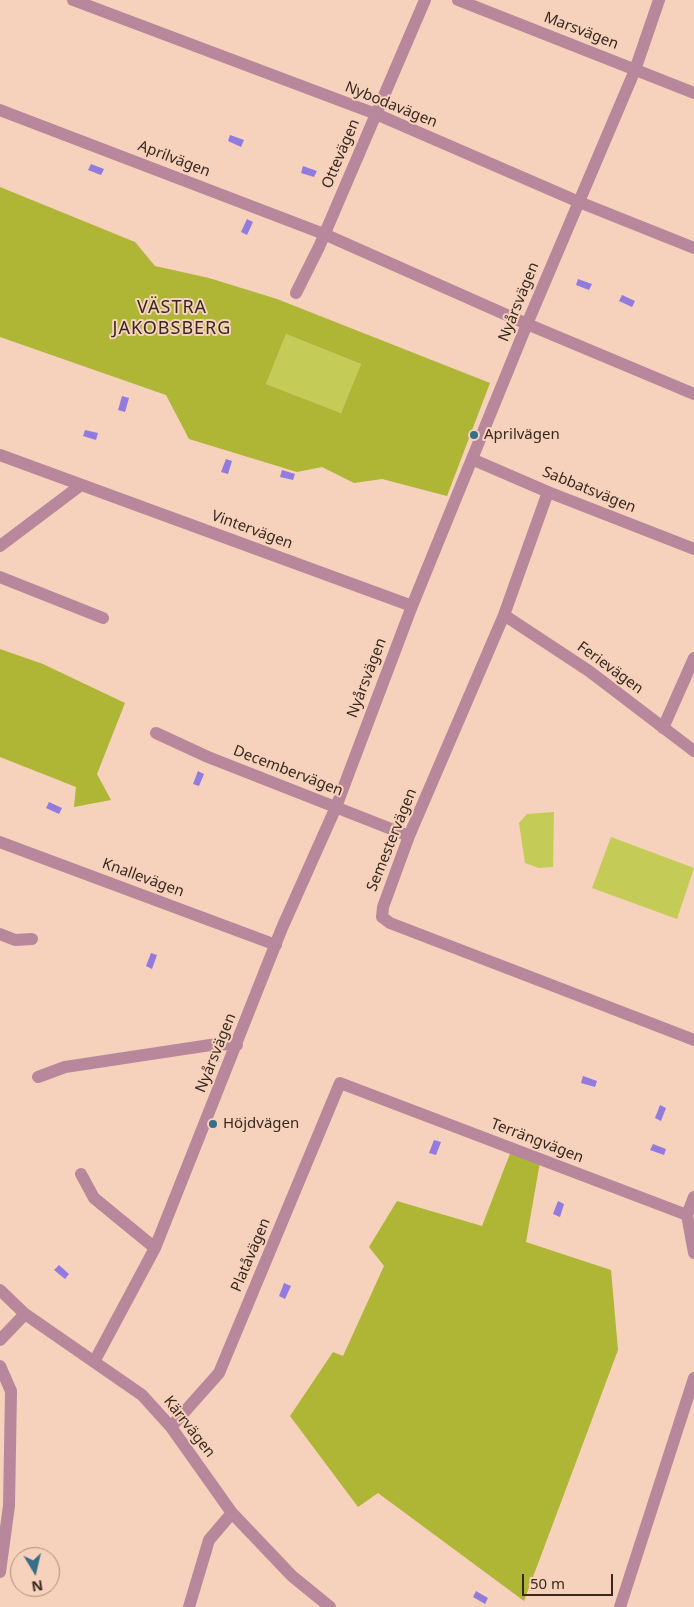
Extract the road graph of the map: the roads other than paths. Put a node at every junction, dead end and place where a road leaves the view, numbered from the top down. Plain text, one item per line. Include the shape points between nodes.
1 (73, 0) edge
2 (425, 0) edge
3 (458, 0) edge
4 (660, 0) edge
5 (635, 70) junction
6 (694, 93) edge
7 (0, 110) edge
8 (376, 114) junction
9 (579, 202) junction
10 (324, 234) junction
11 (694, 248) edge
12 (296, 293) dead end
13 (527, 324) junction
14 (694, 394) edge
15 (0, 455) edge
16 (474, 460) junction
17 (81, 484) junction
18 (548, 492) junction
19 (0, 546) edge
20 (694, 549) edge
21 (0, 577) edge
22 (412, 606) junction
23 (504, 615) junction
24 (103, 618) dead end
25 (694, 658) edge
26 (663, 728) junction
27 (156, 733) dead end
28 (694, 751) edge
29 (336, 807) junction
30 (409, 836) junction
31 (0, 842) edge
32 (0, 934) edge
33 (32, 939) dead end
34 (276, 945) junction
35 (694, 1040) edge
36 (237, 1045) junction
37 (38, 1077) dead end
38 (340, 1083) joint
39 (81, 1174) dead end
40 (694, 1197) edge
41 (687, 1215) junction
42 (155, 1248) junction
43 (694, 1253) edge
44 (0, 1290) edge
45 (25, 1314) junction
46 (0, 1340) edge
47 (94, 1362) junction
48 (0, 1366) edge
49 (694, 1378) edge
50 (11, 1402) junction
51 (0, 1409) edge
52 (171, 1426) junction
53 (232, 1513) junction
54 (1, 1553) edge
55 (0, 1572) edge
56 (189, 1607) edge
57 (330, 1607) edge
58 (620, 1607) edge

1 - 8 street, Nybodavägen
2 - 8 street, Ottevägen
3 - 5 street, Marsvägen
4 - 5 street, Nyårsvägen
5 - 6 street, Marsvägen
5 - 9 street, Nyårsvägen
7 - 10 street, Aprilvägen
8 - 9 street, Nybodavägen
8 - 10 street, Ottevägen
9 - 11 street, Nybodavägen
9 - 13 street, Nyårsvägen
10 - 12 street, Ottevägen
10 - 13 street, Aprilvägen
13 - 14 street, Aprilvägen
13 - 16 street, Nyårsvägen
15 - 17 street, Vintervägen
16 - 18 street, Sabbatsvägen
16 - 22 street, Nyårsvägen
17 - 19 street
17 - 22 street, Vintervägen
18 - 20 street, Sabbatsvägen
18 - 23 street, Semestervägen
21 - 24 street
22 - 29 street, Nyårsvägen
23 - 26 street, Ferievägen via 589,671
23 - 30 street, Semestervägen
25 - 26 street
26 - 28 street, Ferievägen
27 - 29 street, Decembervägen
29 - 30 street, Decembervägen
29 - 34 street, Nyårsvägen
30 - 35 street, Semestervägen via 383,907 382,917 390,923
31 - 34 street, Knallevägen
32 - 33 street via 15,940
34 - 36 street, Nyårsvägen
36 - 37 street via 217,1044 64,1067
36 - 42 street, Nyårsvägen
38 - 41 street, Terrängvägen
38 - 52 street, Platåvägen via 219,1373
39 - 42 street via 94,1198
40 - 41 street
41 - 43 street
42 - 47 street, Nyårsvägen
44 - 45 street, Kärrvägen
45 - 46 street
45 - 47 street, Kärrvägen
47 - 52 street, Kärrvägen via 142,1395
48 - 50 street via 11,1391
49 - 58 street
50 - 51 street
50 - 54 street via 9,1506
52 - 53 street, Kärrvägen
53 - 56 street via 209,1540
53 - 57 street, Kärrvägen via 292,1576
54 - 55 street

